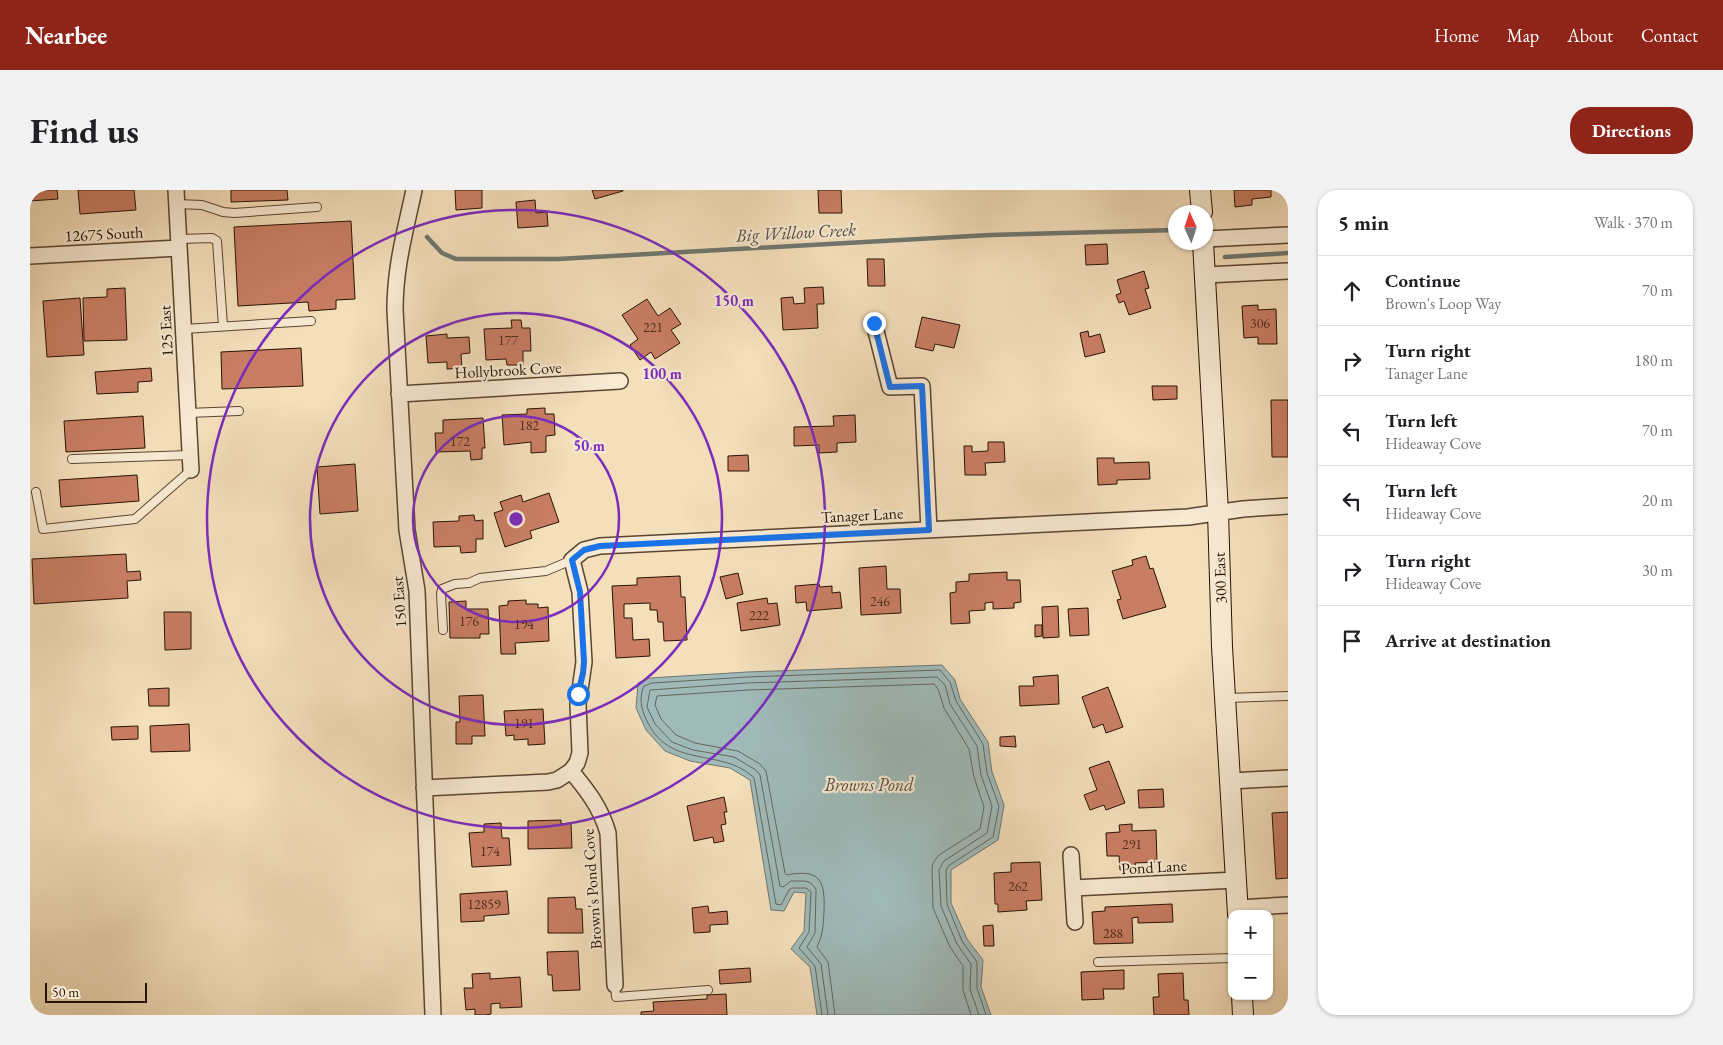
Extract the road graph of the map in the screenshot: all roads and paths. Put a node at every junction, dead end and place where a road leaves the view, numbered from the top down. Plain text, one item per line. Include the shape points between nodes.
1 (414, 190) edge
2 (1200, 190) edge
3 (177, 197) edge
4 (1201, 205) edge
5 (317, 207) dead end
6 (1288, 235) edge
7 (1213, 240) edge
8 (179, 243) junction
9 (1205, 250) edge
10 (30, 256) edge
11 (1288, 271) edge
12 (1206, 275) junction
13 (311, 321) dead end
14 (874, 323) dead end
15 (222, 326) junction
16 (184, 328) junction
17 (620, 381) dead end
18 (399, 394) junction
19 (239, 411) dead end
20 (188, 413) junction
21 (72, 459) dead end
22 (191, 462) junction
23 (36, 492) dead end
24 (1288, 506) edge
25 (1218, 512) junction
26 (929, 530) junction
27 (572, 560) junction
28 (443, 630) dead end
29 (1288, 696) edge
30 (1225, 699) junction
31 (571, 771) junction
32 (1288, 778) edge
33 (1230, 781) junction
34 (424, 788) junction
35 (1071, 855) dead end
36 (1236, 880) junction
37 (1073, 888) junction
38 (1288, 905) edge
39 (1238, 910) edge
40 (1246, 910) edge
41 (1075, 922) dead end
42 (1228, 958) edge
43 (1098, 962) dead end
44 (615, 985) joint
45 (708, 990) dead end
46 (1242, 1000) edge
47 (433, 1015) edge
48 (1243, 1015) edge

1 - 18 street, 150 East via 395,287
2 - 4 main road
3 - 5 lane via 234,213
3 - 8 street, 125 East
6 - 7 street
8 - 10 street, 12675 South
8 - 15 lane via 212,238 217,241
8 - 16 street, 125 East
9 - 12 main road, 300 East
11 - 12 street
12 - 25 main road, 300 East
13 - 15 lane
14 - 26 street via 890,387 922,386
15 - 16 lane
16 - 20 street, 125 East
17 - 18 street, Hollybrook Cove
18 - 34 street, 150 East via 407,530 417,591
19 - 20 lane
20 - 22 street, 125 East
21 - 22 lane
22 - 23 lane via 135,520 43,529
24 - 25 street, Tanager Lane
25 - 26 street, Tanager Lane via 1188,517
25 - 30 main road, 300 East
26 - 27 street, Tanager Lane via 600,546 584,550
27 - 28 lane via 546,571 480,578 442,589
27 - 31 street via 580,592 584,662 578,704 580,753
29 - 30 lane
30 - 33 main road, 300 East
31 - 34 street via 548,782
31 - 44 street, Brown's Pond Cove via 595,802 608,832
32 - 33 street
33 - 36 main road, 300 East
34 - 47 street, 150 East
35 - 37 street
36 - 37 street, Pond Lane
36 - 39 main road, 300 East
37 - 41 street
38 - 40 street
42 - 43 lane
44 - 45 lane via 616,997
46 - 48 main road

